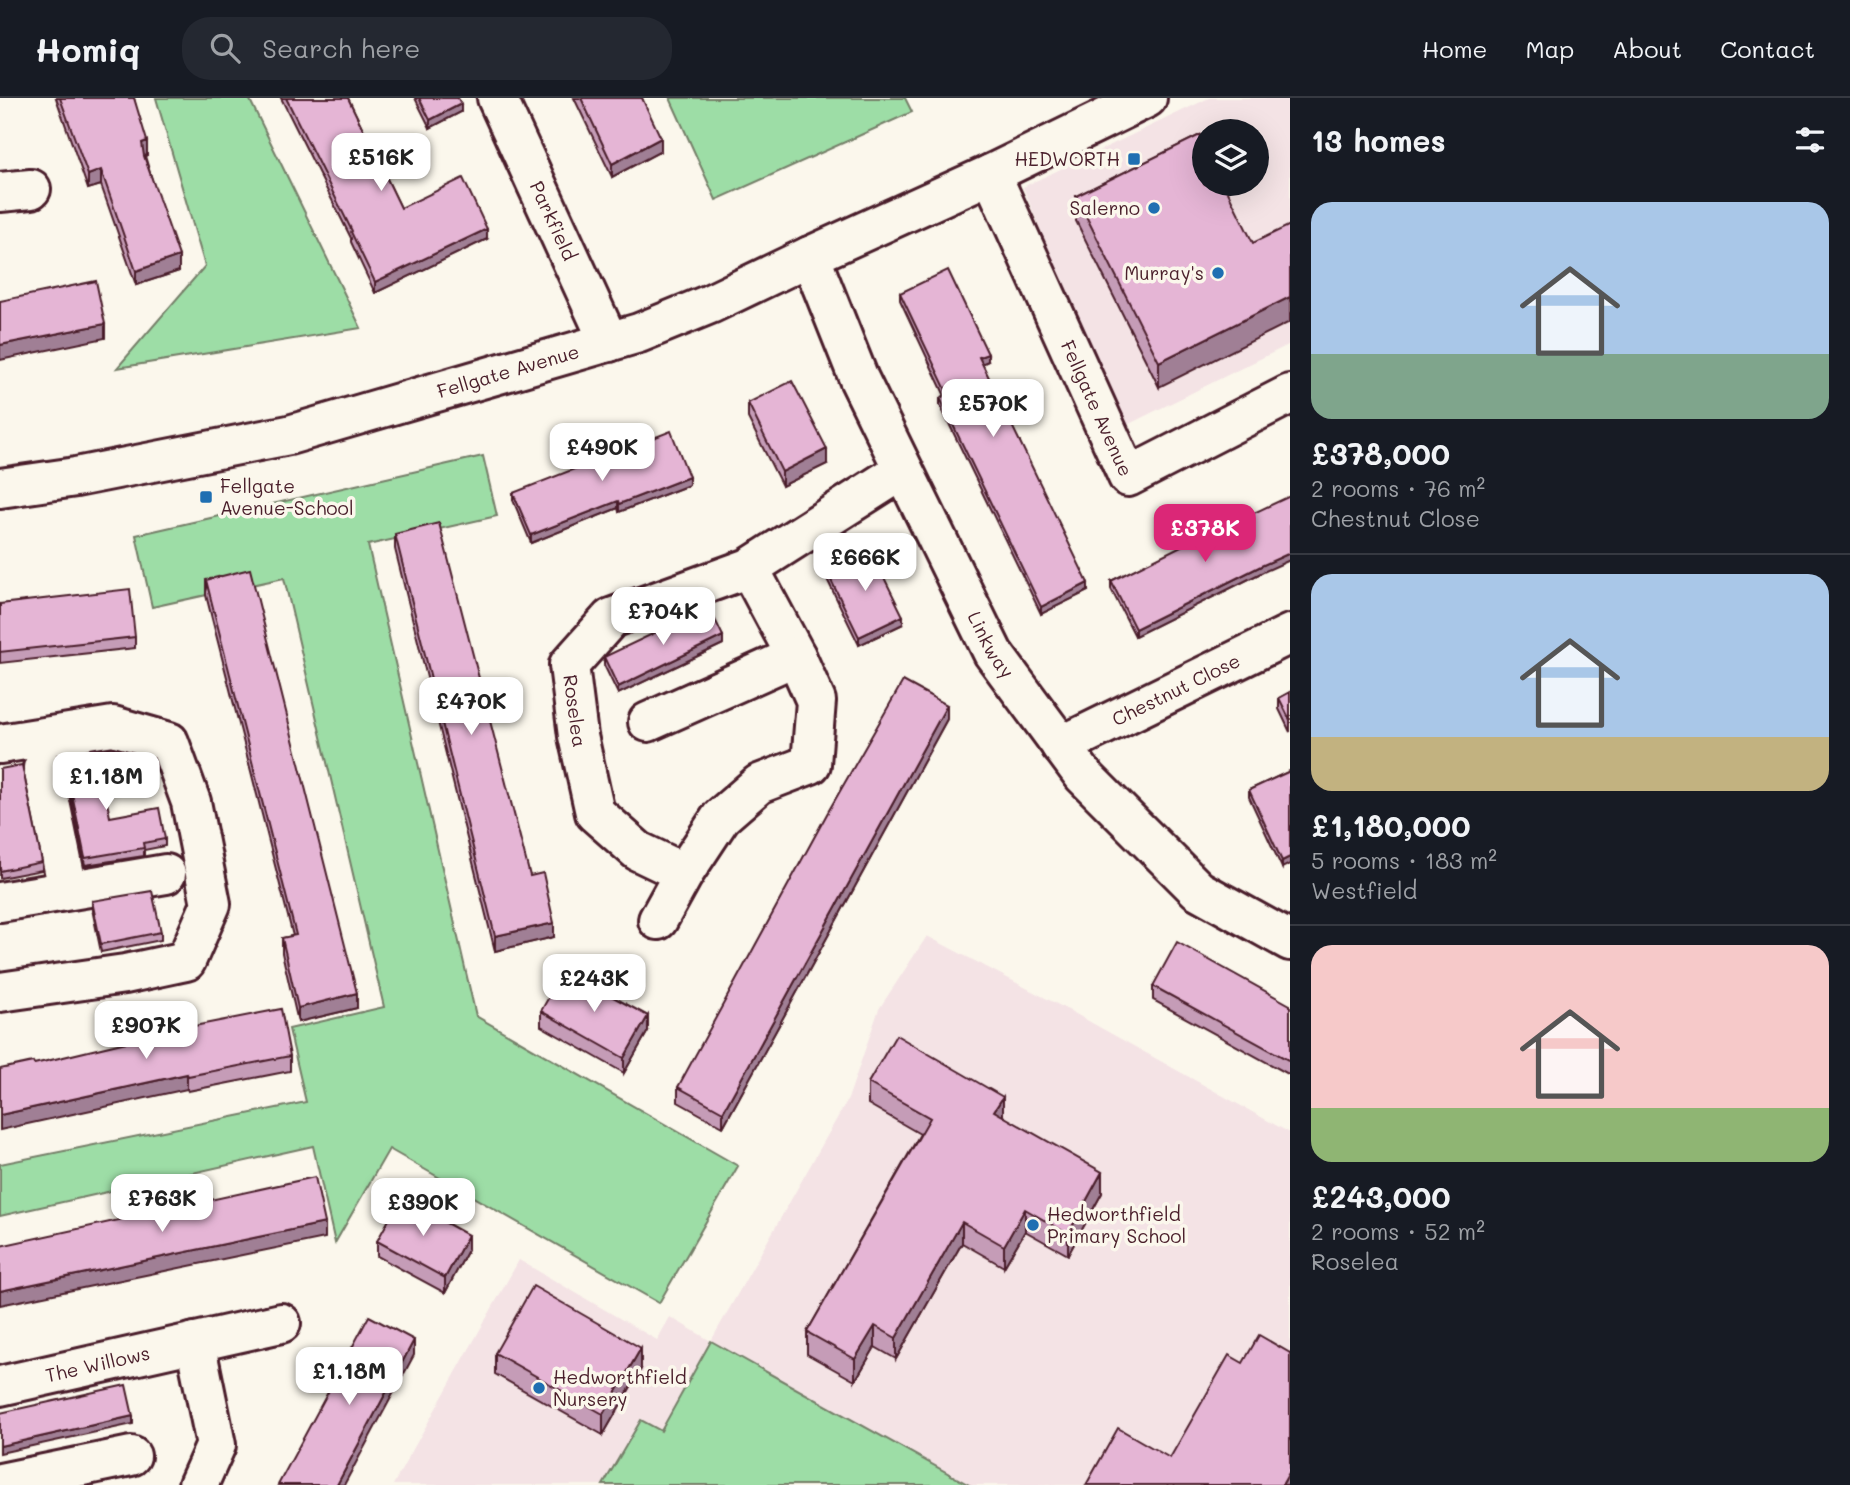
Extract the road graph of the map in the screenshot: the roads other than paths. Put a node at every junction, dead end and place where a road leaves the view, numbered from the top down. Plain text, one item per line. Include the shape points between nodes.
1 (497, 98) edge
2 (1147, 98) edge
3 (991, 174) junction
4 (810, 256) junction
5 (608, 342) junction
6 (1290, 394) edge
7 (903, 470) junction
8 (0, 488) edge
9 (749, 568) junction
10 (1290, 634) edge
11 (796, 656) junction
12 (648, 722) dead end
13 (0, 744) edge
14 (1061, 746) junction
15 (43, 768) dead end
16 (684, 873) junction
17 (166, 874) dead end
18 (68, 890) junction
19 (0, 902) edge
20 (658, 920) dead end
21 (1290, 941) edge
22 (0, 992) edge
23 (281, 1323) dead end
24 (195, 1342) junction
25 (0, 1386) edge
26 (131, 1455) dead end
27 (0, 1483) edge
28 (198, 1485) edge

1 - 5 street, Parkfield
2 - 3 street, Fellgate Avenue
3 - 4 street, Fellgate Avenue
3 - 6 street, Fellgate Avenue via 1128,477
4 - 5 street, Fellgate Avenue via 710,304
4 - 7 street, Linkway via 859,379
5 - 8 street, Fellgate Avenue via 289,435
7 - 9 street, Roselea
7 - 14 street, Linkway via 993,653
9 - 11 street
9 - 16 street, Roselea via 611,618 569,665 595,813 638,850
10 - 14 street, Chestnut Close
11 - 12 street
11 - 16 street via 816,701 811,764 759,784 720,817
13 - 22 street via 113,726 169,742 191,802 211,904 186,961
14 - 21 street, Linkway via 1083,775 1198,890
15 - 18 street
16 - 20 street
17 - 18 street
18 - 19 street
23 - 24 street, The Willows
24 - 25 street, The Willows
24 - 28 street via 216,1445
26 - 27 street

